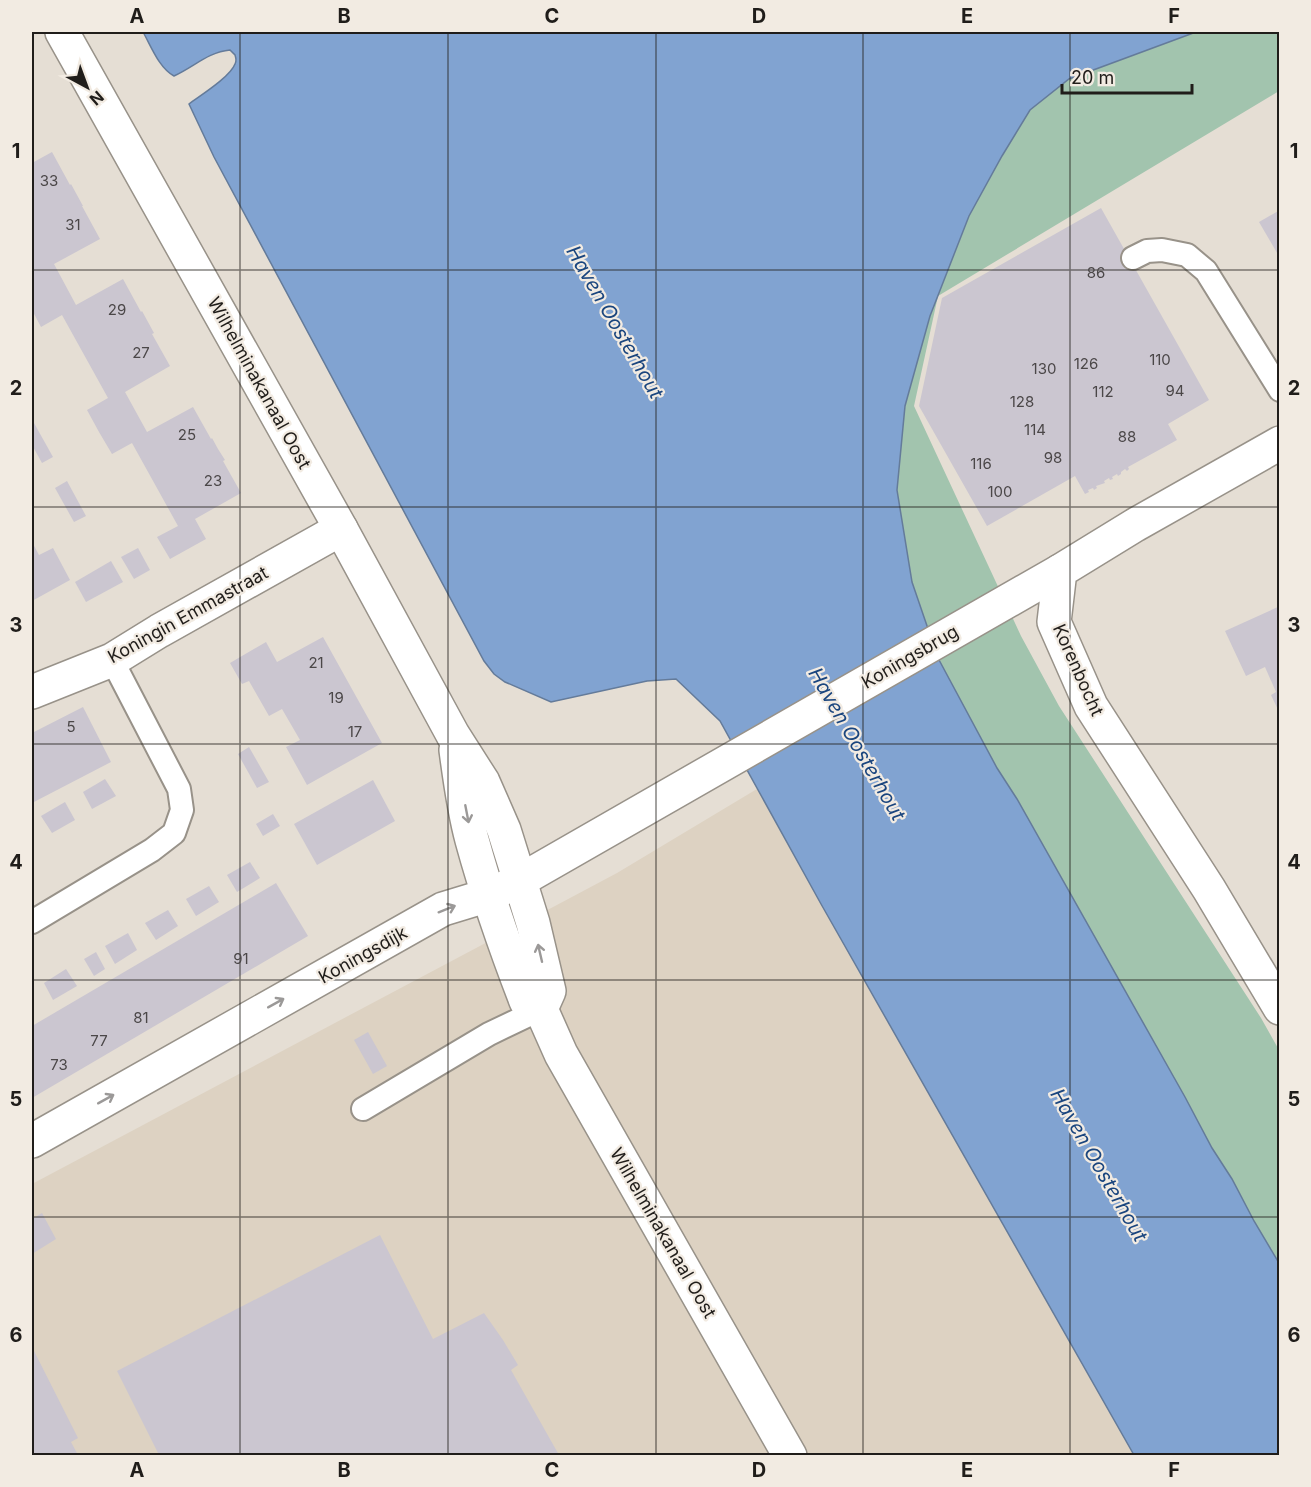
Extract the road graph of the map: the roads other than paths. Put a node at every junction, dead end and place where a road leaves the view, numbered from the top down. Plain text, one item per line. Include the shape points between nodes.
1 (62, 32) edge
2 (1133, 258) dead end
3 (1280, 390) edge
4 (1280, 443) edge
5 (341, 529) junction
6 (1060, 571) junction
7 (112, 660) junction
8 (32, 692) edge
9 (453, 735) junction
10 (698, 779) joint
11 (521, 880) junction
12 (489, 895) junction
13 (32, 922) edge
14 (1280, 1008) edge
15 (541, 1009) junction
16 (363, 1109) dead end
17 (32, 1141) edge
18 (790, 1455) edge

1 - 5 street, Wilhelminakanaal Oost
2 - 3 lane via 1147,251 1162,250 1186,255 1206,271
4 - 6 street
5 - 7 street, Koningin Emmastraat
5 - 9 street, Wilhelminakanaal Oost
6 - 10 street, Koningsbrug
6 - 14 street, Korenbocht via 1054,622 1091,706
7 - 8 street, Koningin Emmastraat
7 - 13 lane via 179,789 182,810 174,833 152,850
9 - 11 street, Wilhelminakanaal Oost via 483,782
9 -> 12 street, Wilhelminakanaal Oost via 471,838
10 - 11 street, Koningsdijk
11 - 12 street, Koningsdijk
15 -> 11 street, Wilhelminakanaal Oost via 549,991
12 - 15 street, Wilhelminakanaal Oost via 526,1001
17 -> 12 street, Koningsdijk via 443,909
15 - 16 lane via 489,1034
15 - 18 street, Wilhelminakanaal Oost via 561,1054

